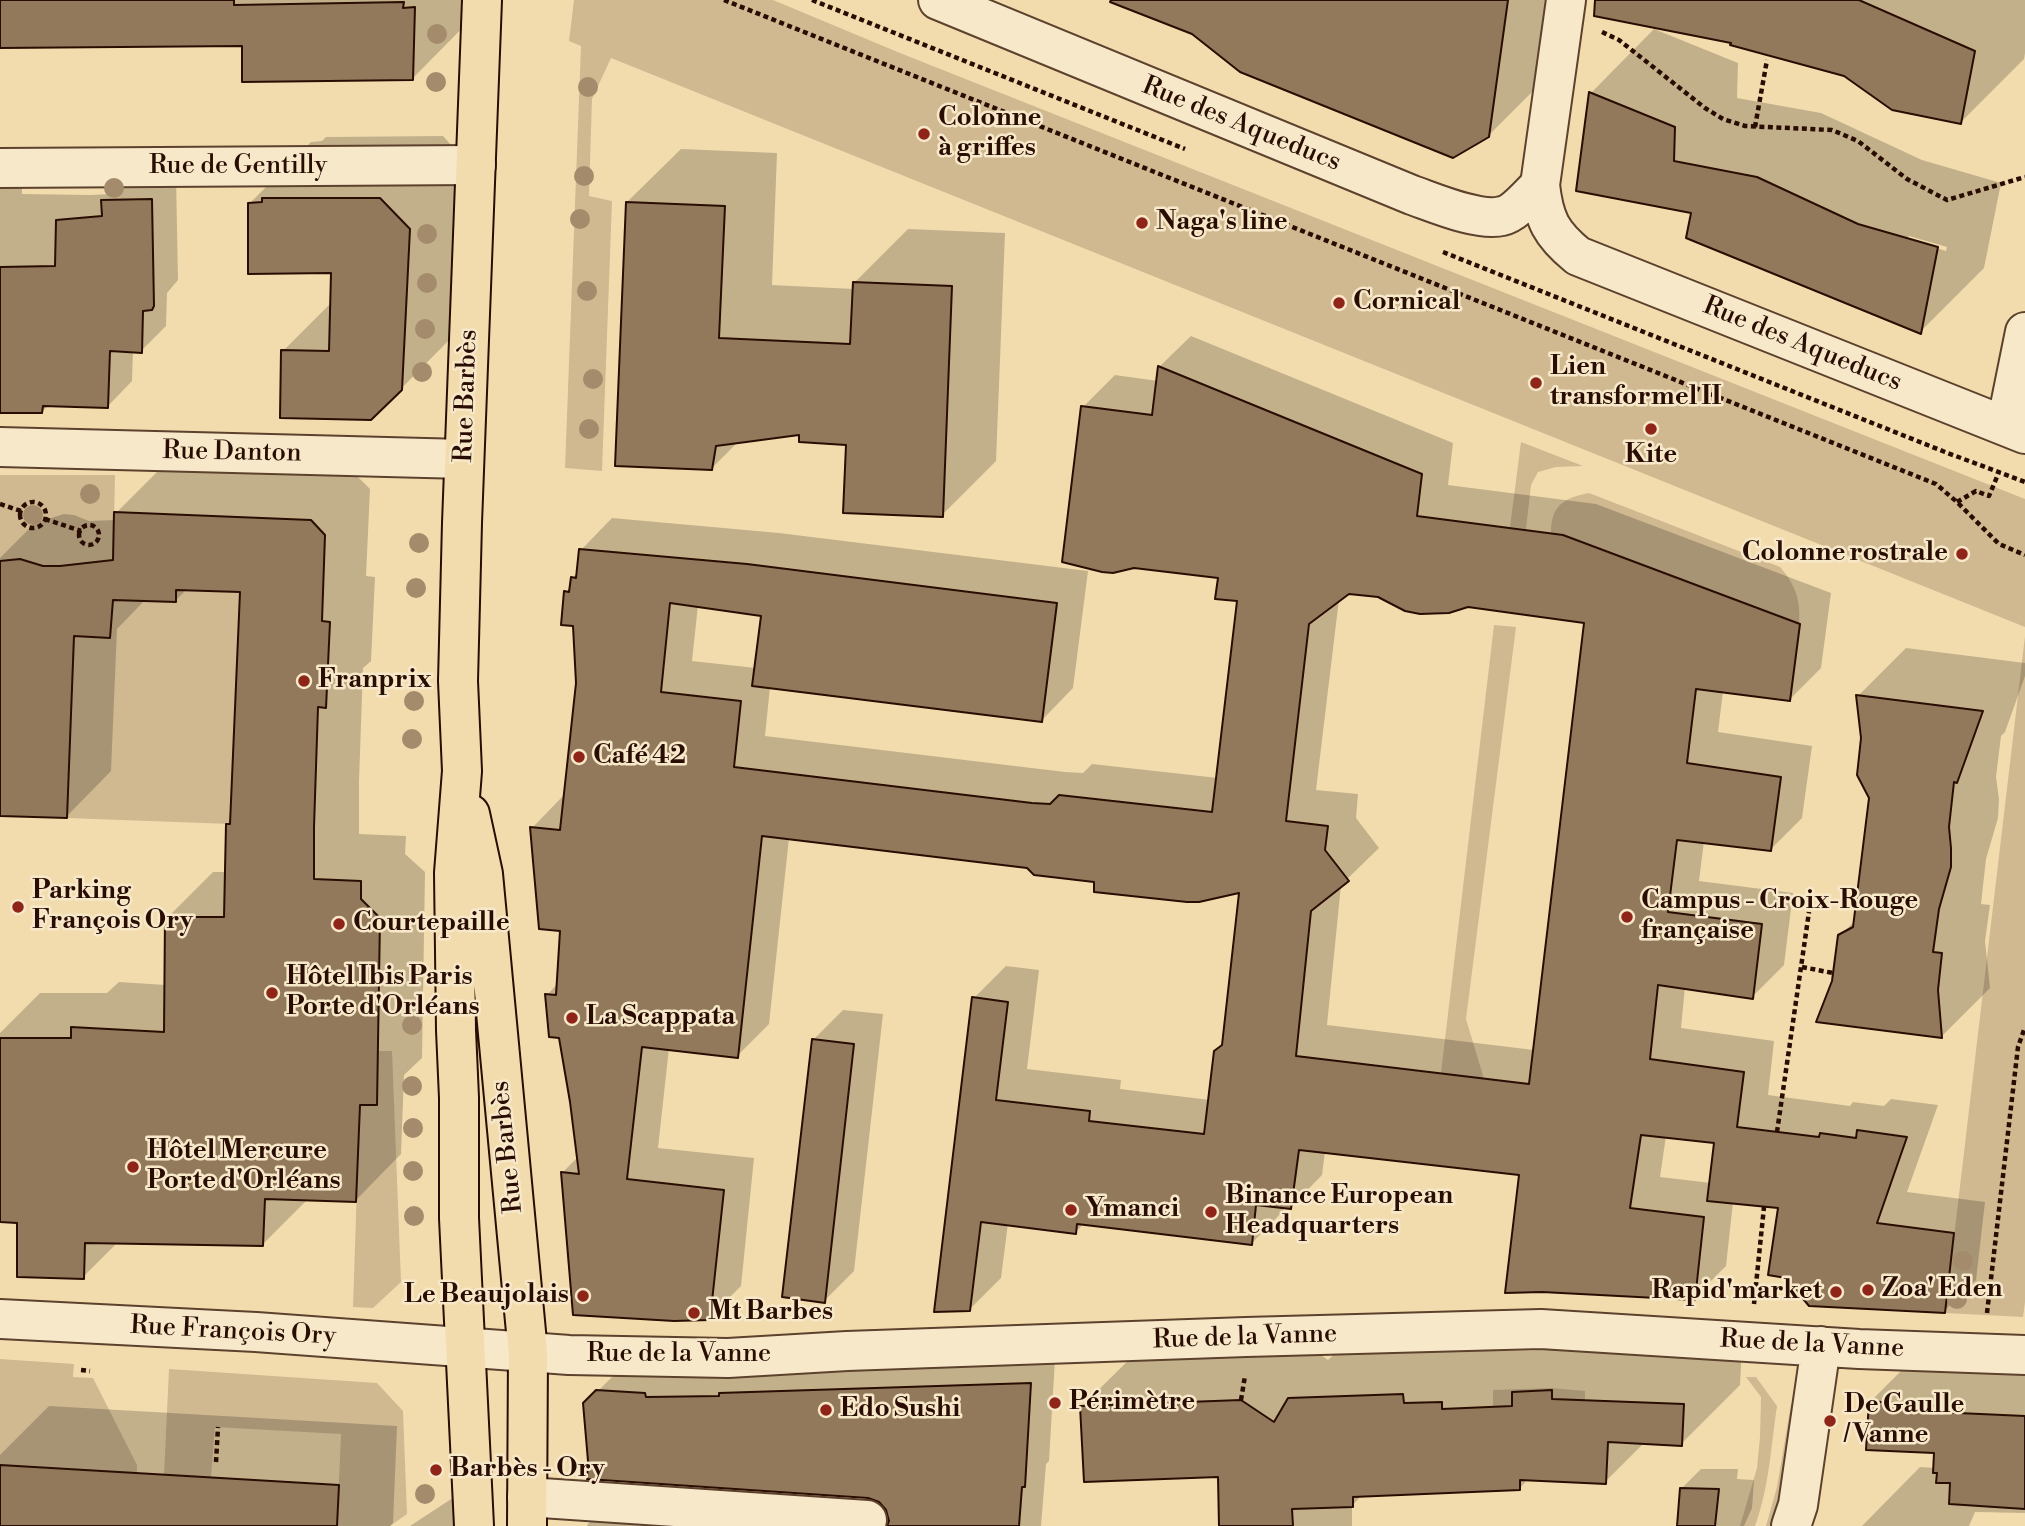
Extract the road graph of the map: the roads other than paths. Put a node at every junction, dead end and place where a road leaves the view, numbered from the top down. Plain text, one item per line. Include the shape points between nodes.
1 (938, 0) edge
2 (1566, 0) edge
3 (482, 11) edge
4 (476, 165) junction
5 (0, 168) edge
6 (1541, 185) junction
7 (2025, 332) edge
8 (2015, 430) edge
9 (0, 447) edge
10 (464, 459) junction
11 (462, 771) junction
12 (0, 1319) edge
13 (1821, 1346) junction
14 (465, 1349) junction
15 (528, 1353) junction
16 (2025, 1355) edge
17 (527, 1511) edge
18 (867, 1520) dead end
19 (474, 1526) edge
20 (1791, 1526) edge

1 - 6 street, Rue des Aqueducs via 1412,195 1471,215 1502,216
2 - 6 street
3 - 4 main road, Rue Barbès
4 - 5 street, Rue de Gentilly
4 - 10 main road, Rue Barbès
6 - 8 street, Rue des Aqueducs via 1543,211 1552,229 1578,256
7 - 8 street
9 - 10 street, Rue Danton
10 - 11 main road, Rue Barbès via 458,669
11 - 14 main road, Rue Barbès via 454,873
11 - 15 main road, Rue Barbès via 483,874
12 - 14 street, Rue François Ory via 256,1332
13 - 15 street, Rue de la Vanne via 1541,1329 728,1358
13 - 16 street, Rue de la Vanne
13 - 20 street
14 - 15 street, Rue de la Vanne
14 - 19 main road, Rue Barbès
15 - 17 main road, Rue Barbès
17 - 18 street

